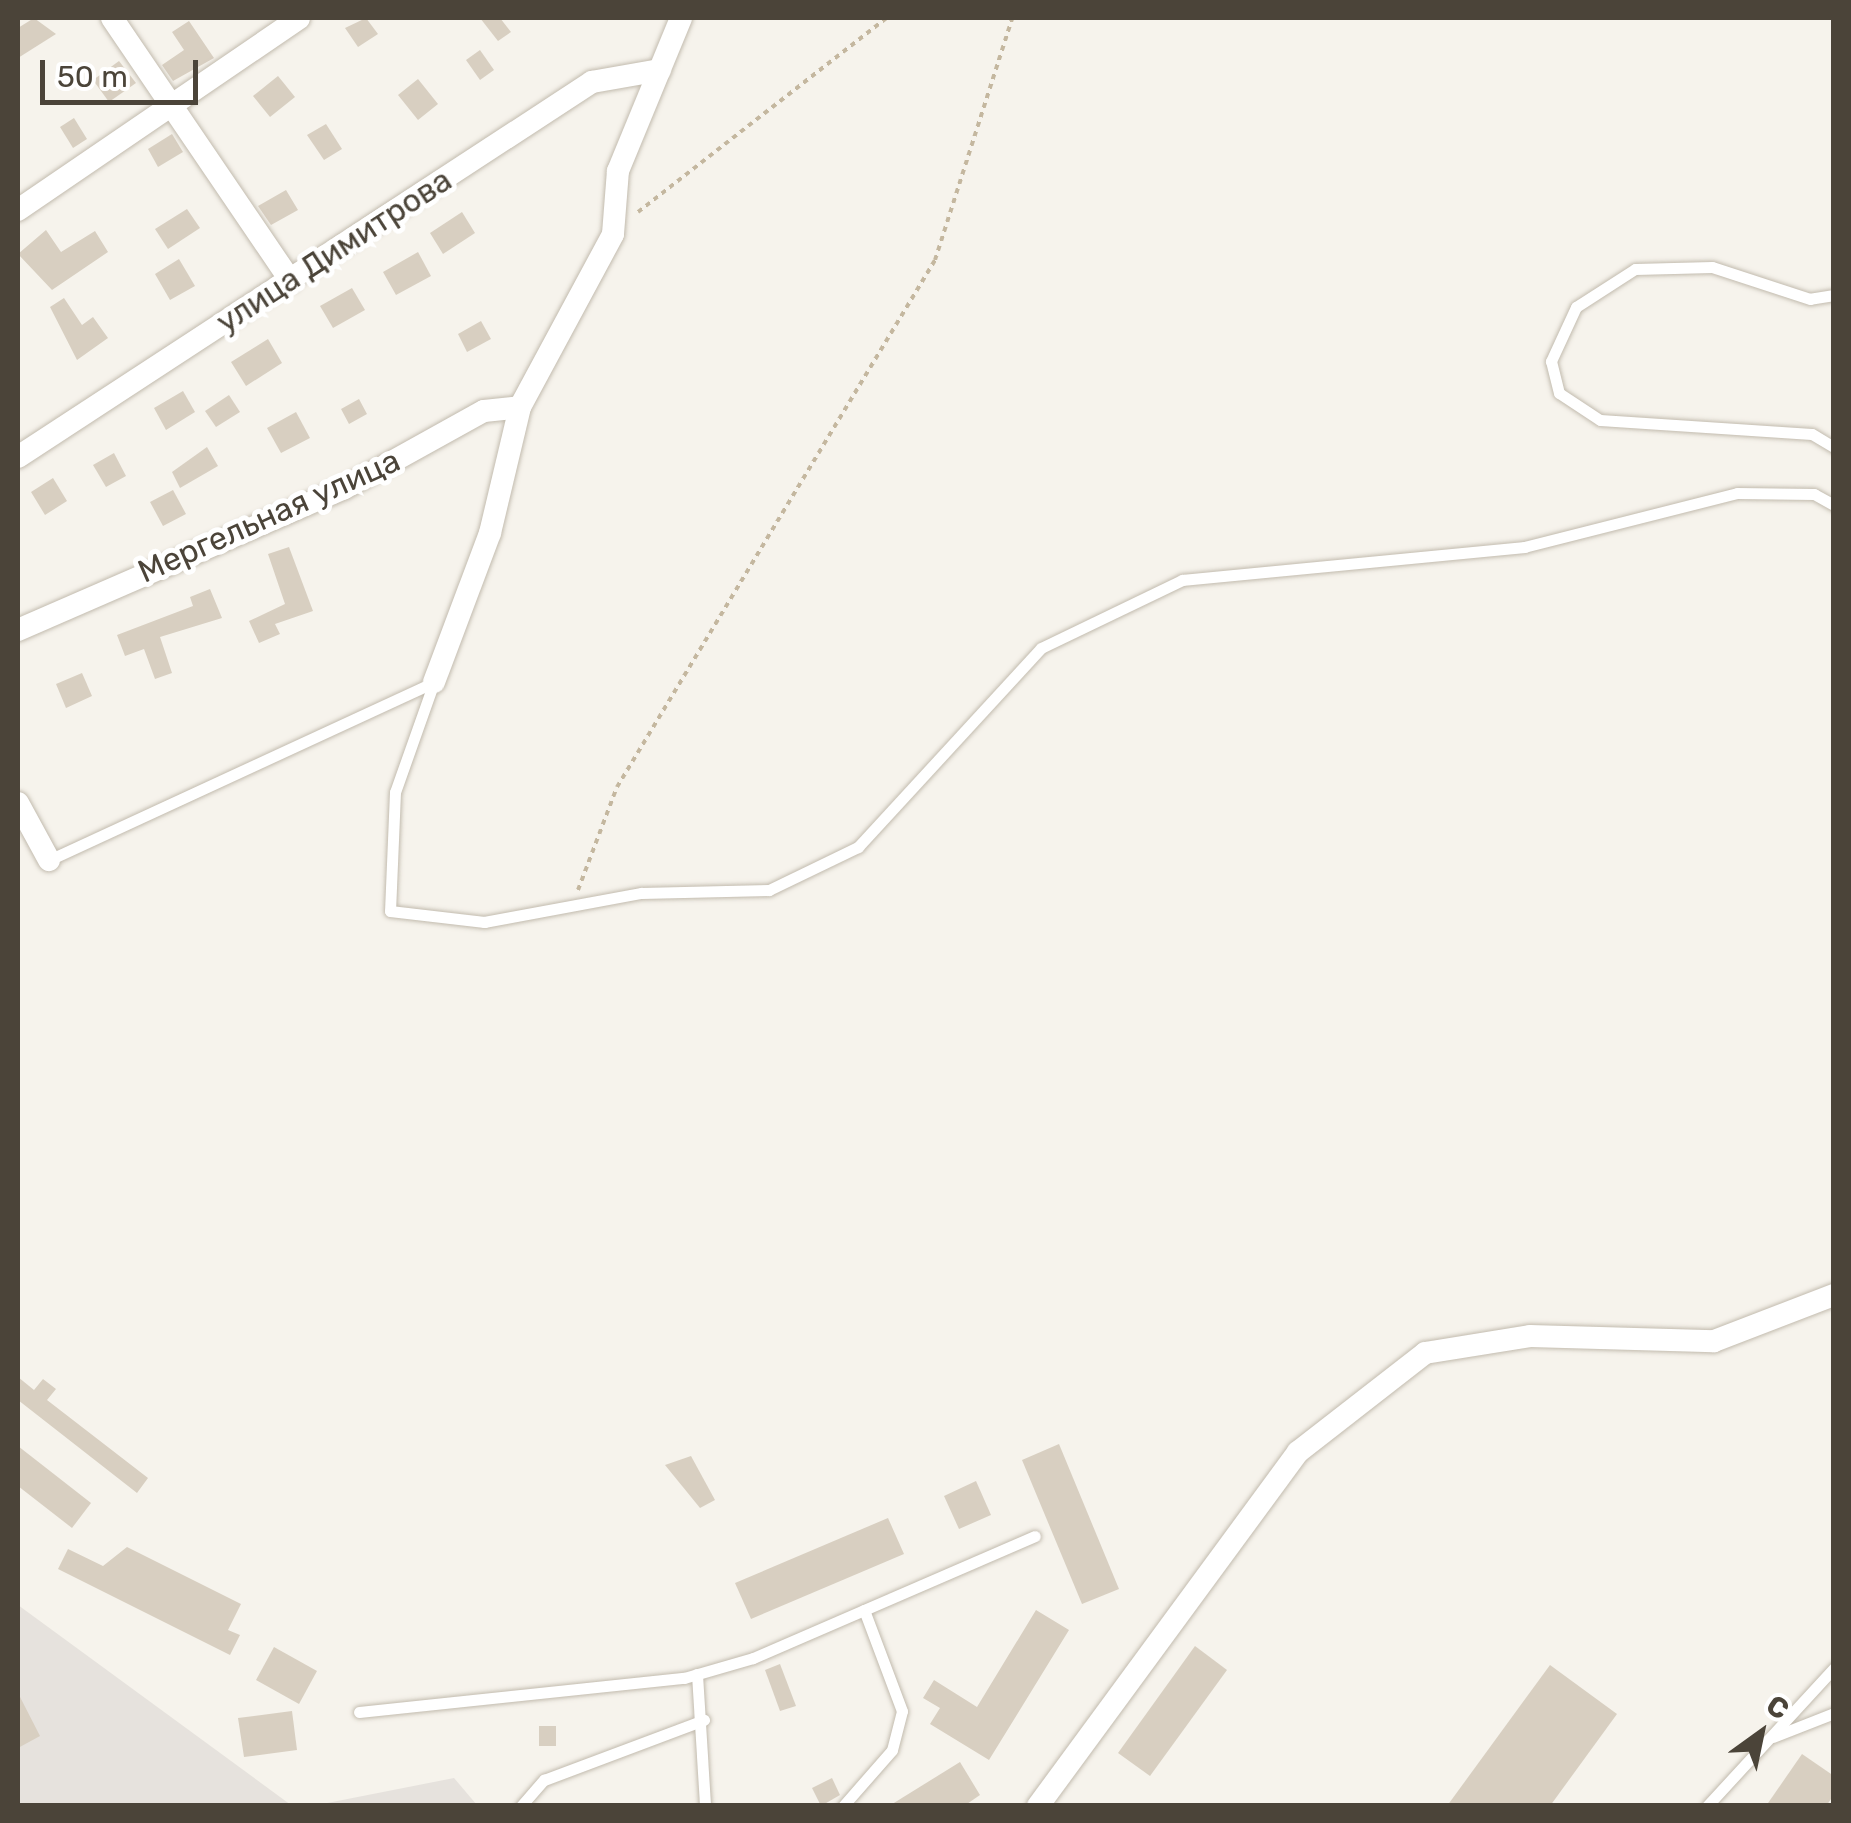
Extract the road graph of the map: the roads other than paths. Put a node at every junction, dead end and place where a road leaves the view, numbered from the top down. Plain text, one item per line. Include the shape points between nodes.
1 (112, 18) edge
2 (300, 18) edge
3 (681, 18) edge
4 (660, 70) junction
5 (174, 106) junction
6 (18, 210) edge
7 (291, 282) junction
8 (1834, 294) edge
9 (520, 407) junction
10 (1834, 447) edge
11 (18, 457) edge
12 (1834, 505) edge
13 (18, 630) edge
14 (434, 682) junction
15 (18, 802) edge
16 (49, 860) joint
17 (1834, 1296) edge
18 (1035, 1536) dead end
19 (864, 1610) junction
20 (1834, 1668) edge
21 (698, 1674) junction
22 (359, 1712) dead end
23 (1834, 1712) edge
24 (704, 1720) junction
25 (1774, 1737) junction
26 (522, 1806) edge
27 (705, 1806) edge
28 (844, 1806) edge
29 (1038, 1806) edge
30 (1707, 1806) edge

1 - 5 street
2 - 5 street
3 - 4 street
4 - 7 street, улица Димитрова via 592,82
4 - 9 street via 618,171 612,234
5 - 6 street
5 - 7 street
7 - 11 street, улица Димитрова
8 - 10 lane via 1810,299 1712,267 1636,269 1576,307 1551,360 1559,393 1600,420 1812,434
9 - 13 street, Мергельная улица via 484,411 343,489
9 - 14 street via 490,533
12 - 14 lane via 1814,494 1738,493 1524,547 1182,580 1042,648 858,847 769,890 573,905 484,922 390,910 395,792
14 - 16 lane
15 - 16 street
17 - 29 street via 1714,1341 1530,1336 1425,1353 1298,1452
18 - 19 lane
19 - 21 lane
19 - 28 lane via 902,1711 892,1750
20 - 25 lane
21 - 22 lane
21 - 24 lane
23 - 25 lane
24 - 26 lane via 544,1780
24 - 27 lane
25 - 30 lane

